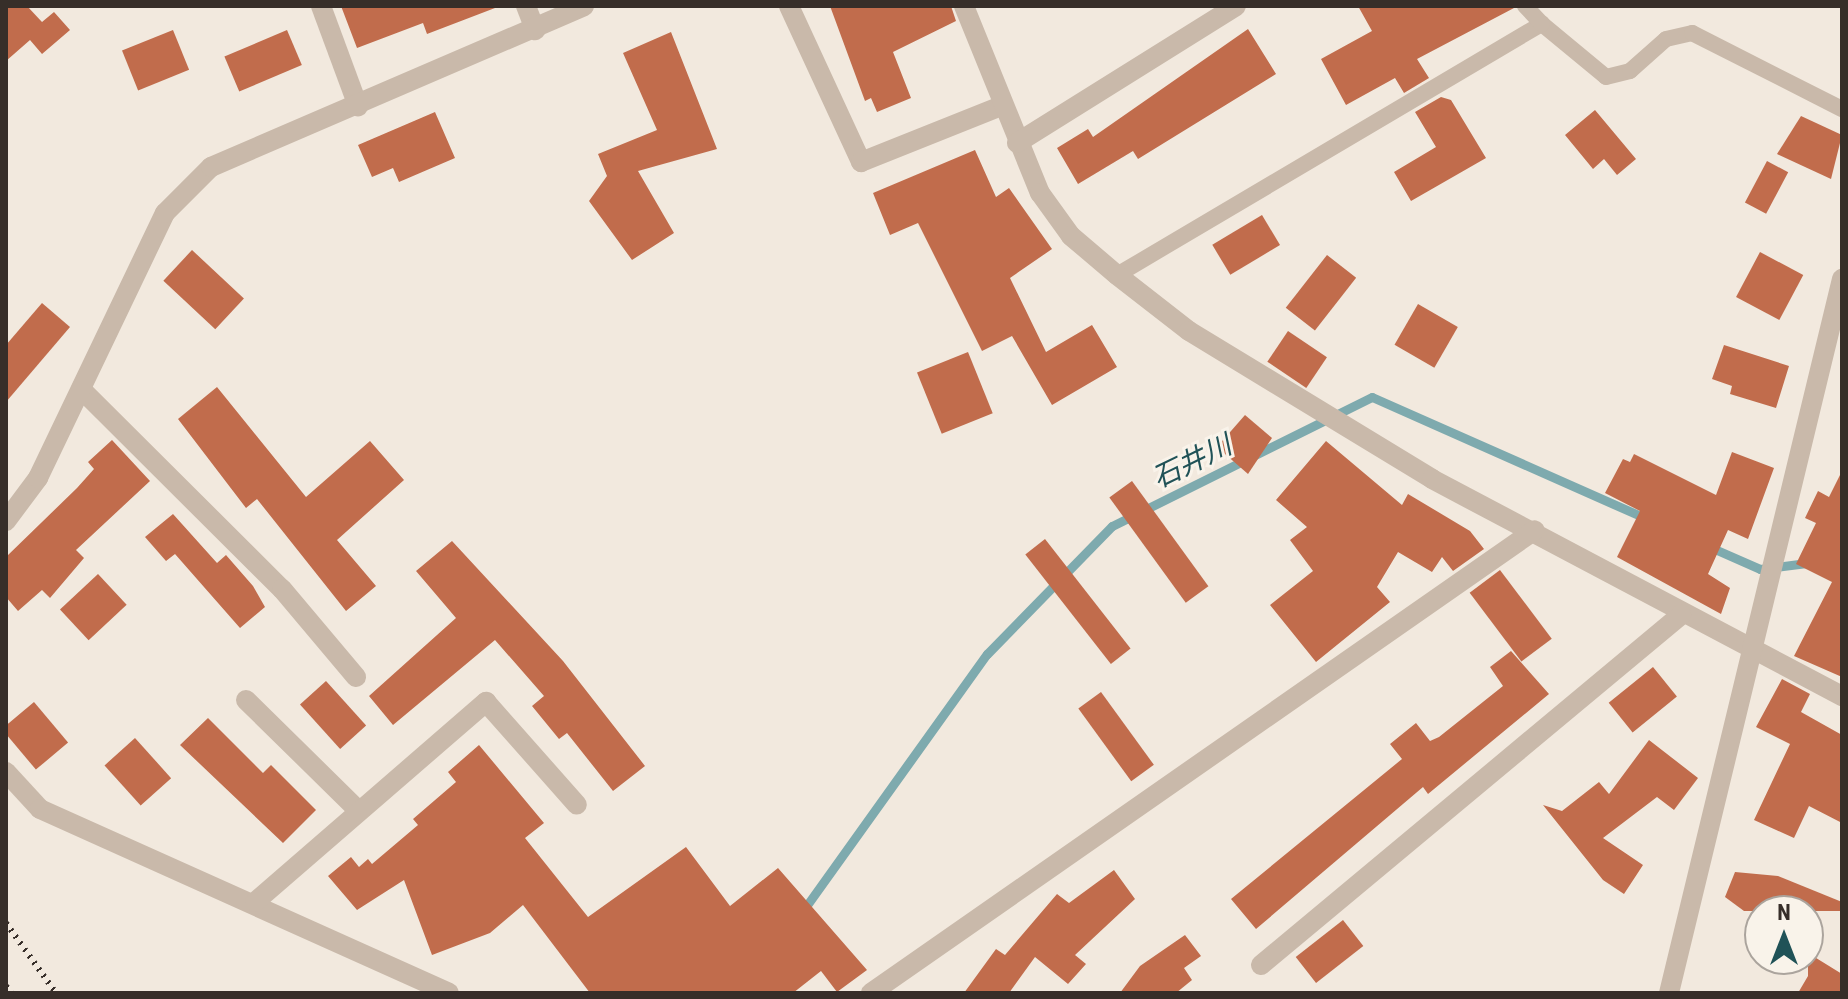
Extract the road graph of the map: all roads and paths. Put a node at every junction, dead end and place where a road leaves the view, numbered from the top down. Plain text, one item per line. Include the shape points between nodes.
1 (321, 6) edge
2 (526, 6) edge
3 (584, 6) edge
4 (789, 6) edge
5 (964, 6) edge
6 (1236, 6) edge
7 (1525, 6) edge
8 (1542, 24) junction
9 (535, 30) junction
10 (358, 106) junction
11 (1001, 106) junction
12 (1842, 109) edge
13 (1017, 143) junction
14 (1117, 275) junction
15 (1842, 279) edge
16 (81, 389) junction
17 (6, 521) edge
18 (1535, 530) junction
19 (1681, 615) junction
20 (1750, 653) junction
21 (356, 677) dead end
22 (1842, 696) edge
23 (246, 700) dead end
24 (6, 772) edge
25 (577, 805) dead end
26 (358, 810) junction
27 (255, 902) junction
28 (1261, 965) dead end
29 (449, 993) edge
30 (871, 993) edge
31 (1669, 993) edge

1 - 10 street
2 - 9 street
3 - 9 street
4 - 11 street via 861,162
5 - 11 street
6 - 13 street
7 - 8 lane
8 - 12 lane via 1606,77 1630,71 1666,39 1692,33
8 - 14 lane
9 - 10 street
10 - 16 street via 211,167 165,213
11 - 13 street
13 - 14 street via 1040,193 1071,236
14 - 18 street via 1189,331 1432,479
15 - 20 street
16 - 17 street via 38,478
16 - 21 street via 282,589
18 - 19 street
18 - 30 street
19 - 20 street
19 - 28 street
20 - 22 street
20 - 31 street
23 - 26 street
24 - 27 street via 40,809
25 - 26 street via 486,702
26 - 27 street
27 - 29 street

